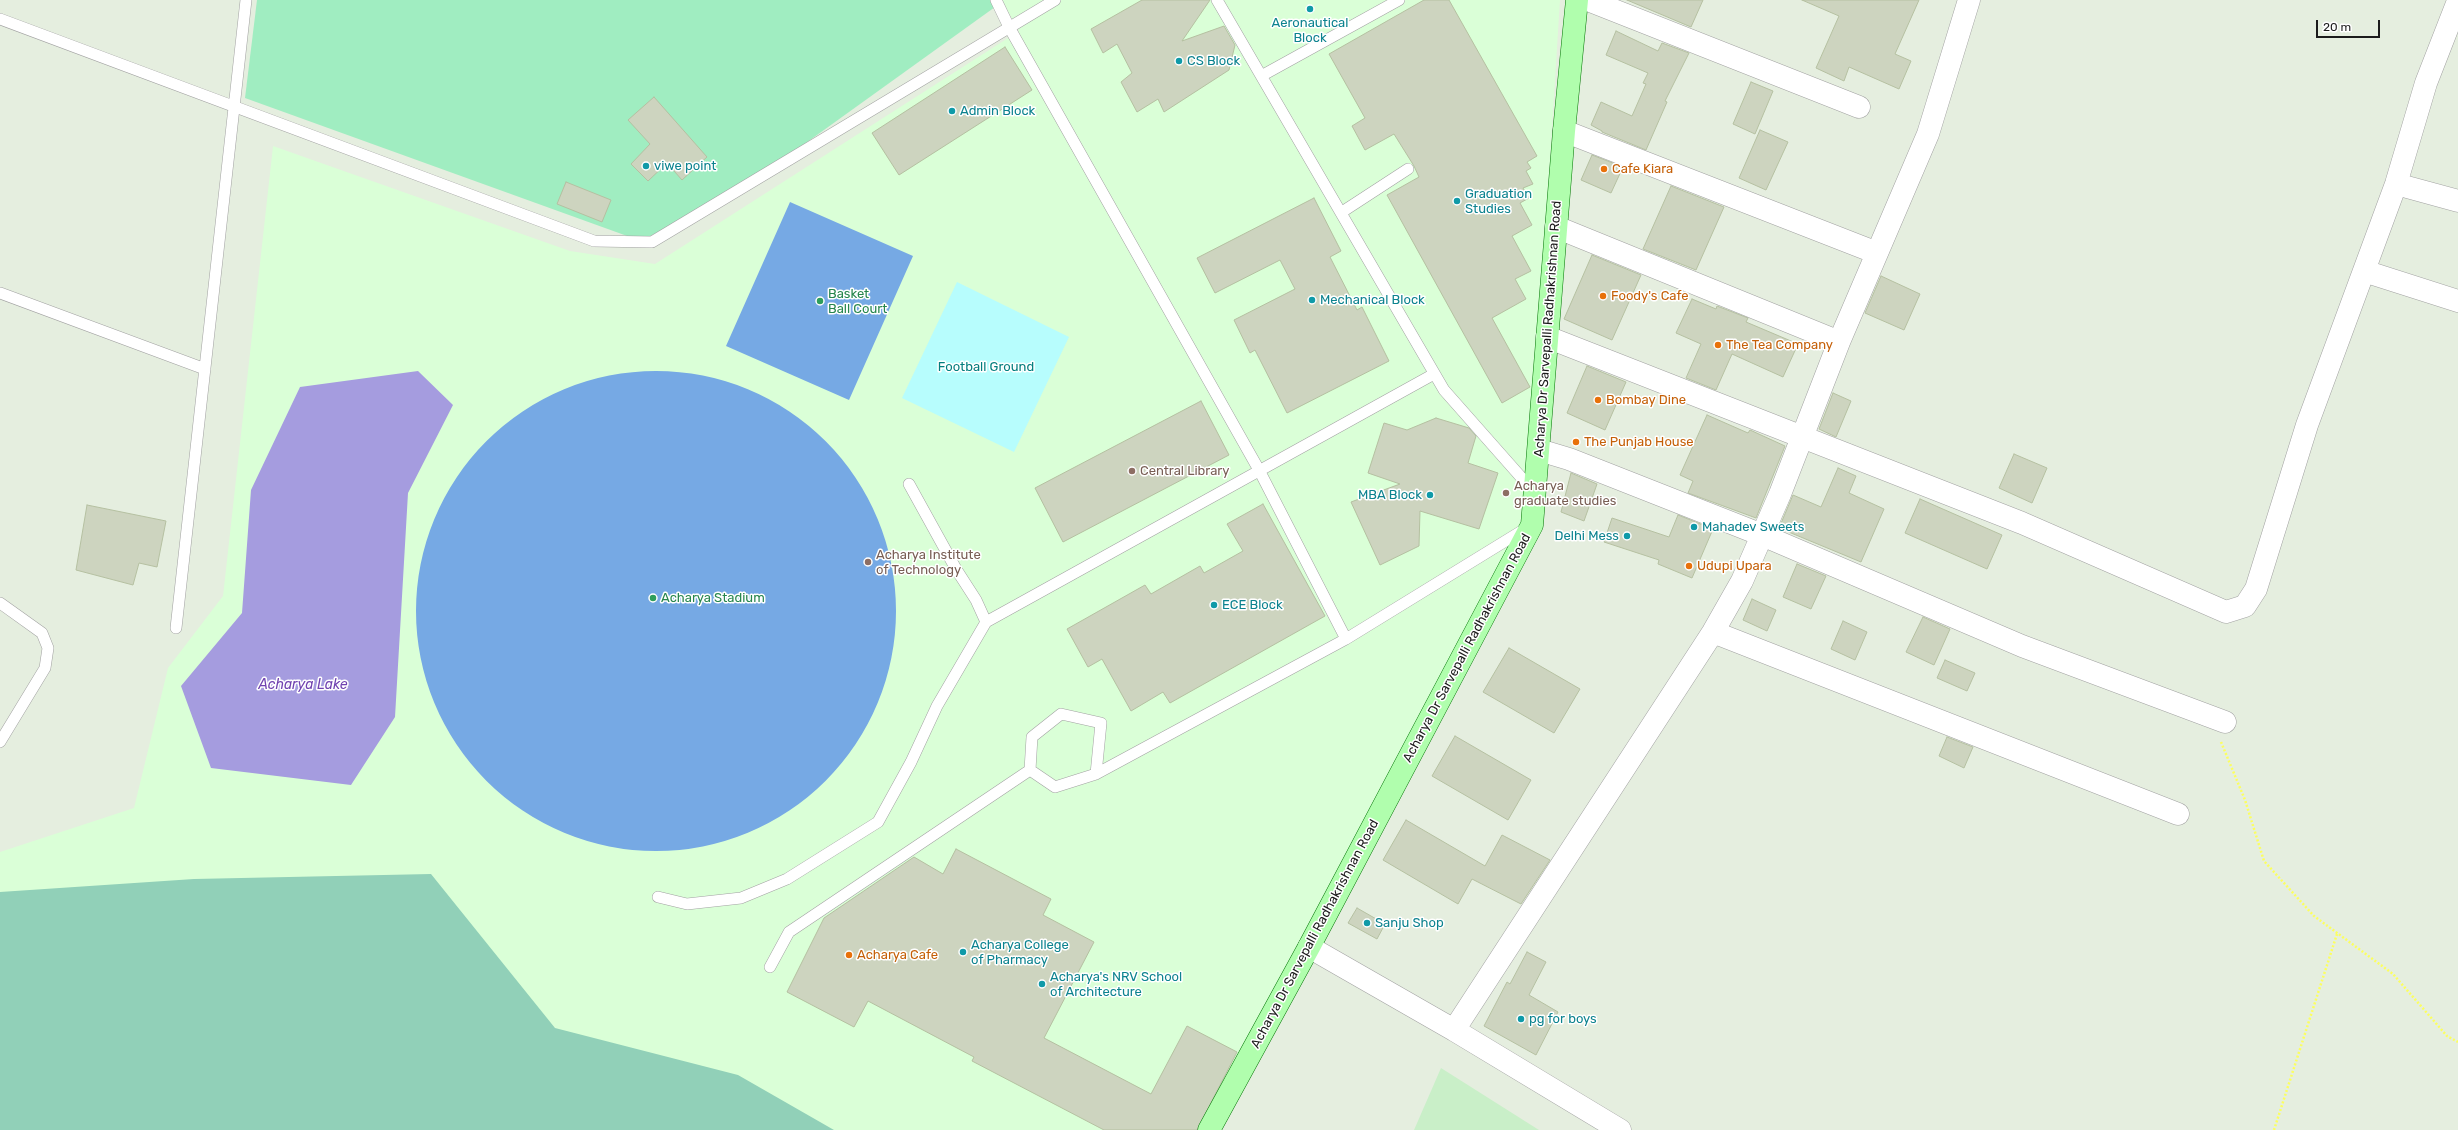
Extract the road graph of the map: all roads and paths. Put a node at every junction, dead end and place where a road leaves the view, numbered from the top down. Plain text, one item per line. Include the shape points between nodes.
1 (246, 0) edge
2 (996, 0) edge
3 (1055, 0) edge
4 (1217, 0) edge
5 (1399, 0) edge
6 (1577, 0) edge
7 (1588, 0) edge
8 (1968, 0) edge
9 (2458, 1) edge
10 (0, 19) edge
11 (1008, 27) junction
12 (1263, 75) junction
13 (234, 105) junction
14 (1859, 107) dead end
15 (1564, 131) junction
16 (1408, 169) dead end
17 (2396, 184) junction
18 (2458, 201) edge
19 (1342, 212) junction
20 (1556, 227) junction
21 (1877, 253) junction
22 (2364, 271) junction
23 (0, 293) edge
24 (2458, 301) edge
25 (1546, 336) junction
26 (1839, 342) junction
27 (205, 368) junction
28 (1434, 374) junction
29 (1802, 437) junction
30 (1539, 450) junction
31 (1259, 470) junction
32 (908, 484) dead end
33 (1535, 494) junction
34 (1532, 525) junction
35 (1762, 535) junction
36 (0, 603) edge
37 (986, 622) junction
38 (176, 628) dead end
39 (1713, 632) junction
40 (1346, 639) junction
41 (2225, 722) joint
42 (0, 742) edge
43 (1030, 770) junction
44 (1096, 774) junction
45 (2178, 814) dead end
46 (658, 897) dead end
47 (2337, 934) junction
48 (1309, 947) junction
49 (770, 967) dead end
50 (1454, 1030) junction
51 (2458, 1042) edge
52 (1209, 1130) edge
53 (1620, 1130) edge
54 (2274, 1130) edge

1 - 13 lane
2 - 11 lane
3 - 11 lane
4 - 12 lane
5 - 12 lane
6 - 15 street, Acharya Dr Sarvepalli Radhakrishnan Road
7 - 14 street
8 - 21 street via 1928,134
9 - 17 street via 2426,83
10 - 13 lane
11 - 13 lane via 652,242 594,241
11 - 31 lane
12 - 19 lane
13 - 27 lane
15 - 20 street, Acharya Dr Sarvepalli Radhakrishnan Road
15 - 21 street
16 - 19 lane
17 - 18 street
17 - 22 street
19 - 28 lane
20 - 25 street, Acharya Dr Sarvepalli Radhakrishnan Road
20 - 26 street
21 - 26 street
22 - 24 street
22 - 29 street via 2307,425 2256,589 2245,606 2226,612 2022,523
23 - 27 lane
25 - 29 street
25 - 30 street, Acharya Dr Sarvepalli Radhakrishnan Road
26 - 29 street
27 - 38 lane
28 - 31 lane
28 - 33 lane via 1444,390
29 - 35 street
30 - 33 street, Acharya Dr Sarvepalli Radhakrishnan Road
30 - 35 street via 1569,459
31 - 37 lane
31 - 40 lane
32 - 37 lane via 956,570 976,600
33 - 34 street, Acharya Dr Sarvepalli Radhakrishnan Road
34 - 40 lane
34 - 48 street, Acharya Dr Sarvepalli Radhakrishnan Road
35 - 39 street via 1742,580
35 - 41 street via 2022,646
36 - 42 lane via 42,633 48,648 45,668
37 - 46 lane via 936,706 911,762 878,822 787,879 741,898 687,904
39 - 45 street
39 - 50 street
40 - 44 lane
41 - 47 path via 2220,744 2244,800 2264,861 2314,916
43 - 44 lane via 1055,787
43 - 44 lane via 1032,737 1061,714 1101,722
43 - 49 lane via 789,932
47 - 51 path via 2393,974 2447,1036
47 - 54 path
48 - 50 street
48 - 52 street, Acharya Dr Sarvepalli Radhakrishnan Road
50 - 53 street

